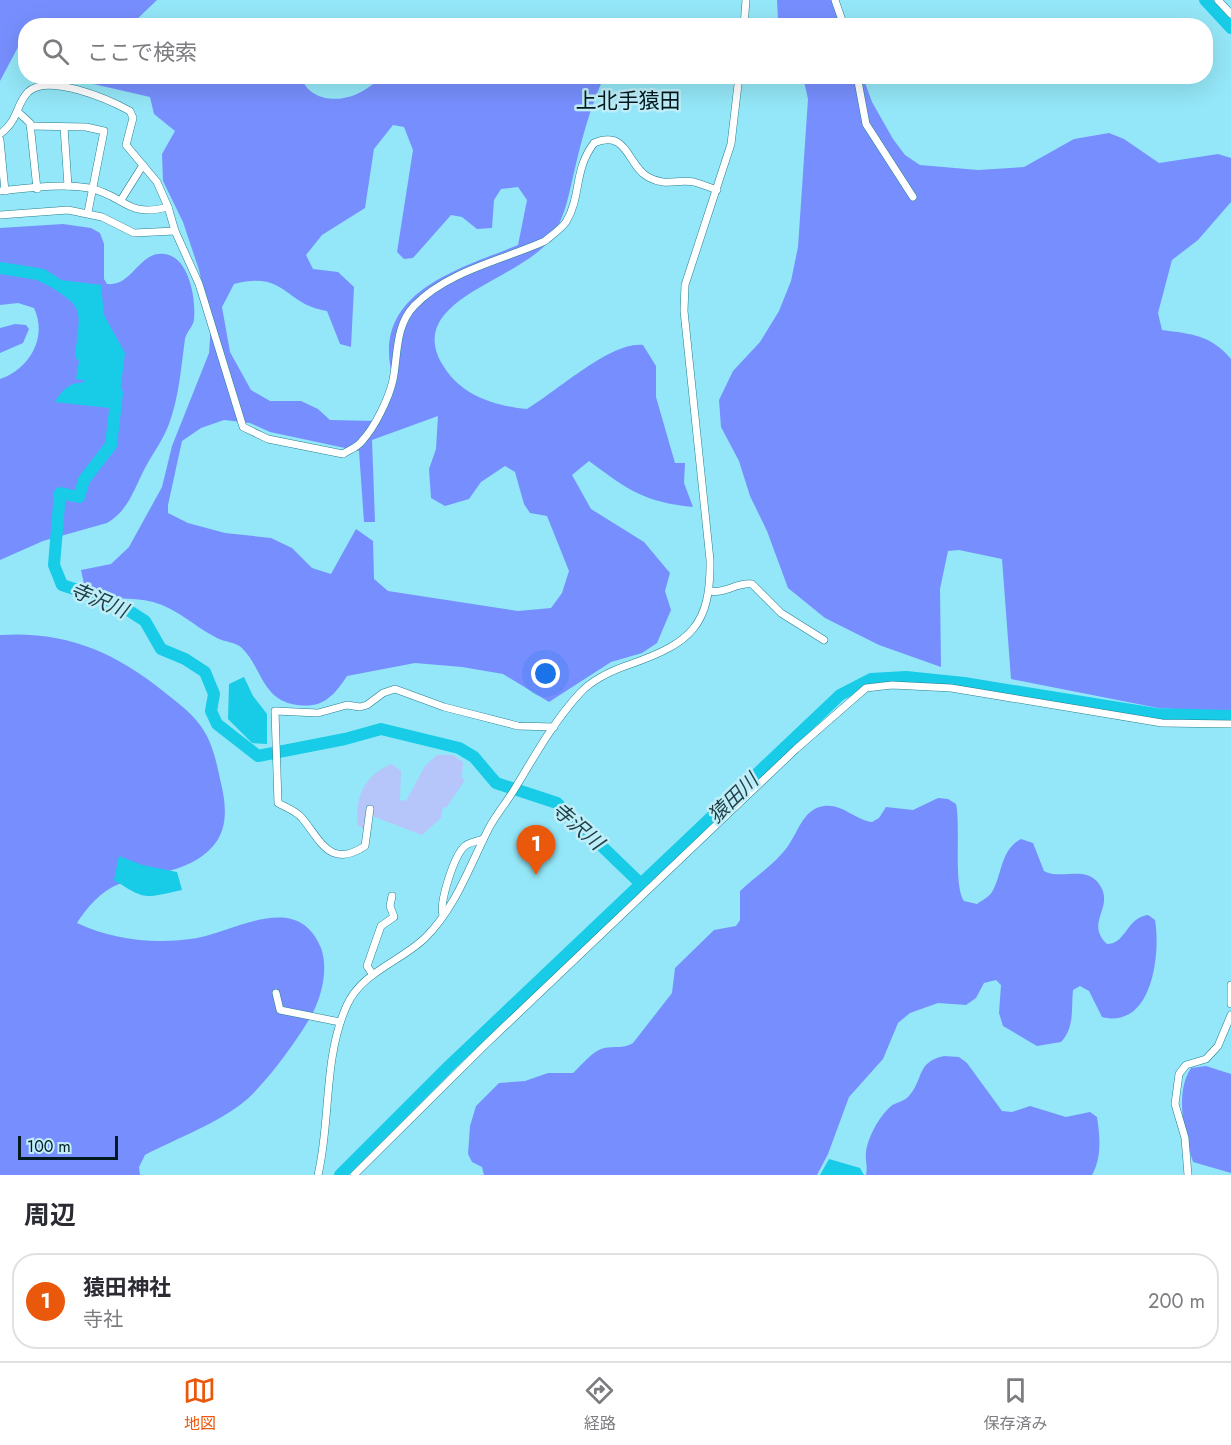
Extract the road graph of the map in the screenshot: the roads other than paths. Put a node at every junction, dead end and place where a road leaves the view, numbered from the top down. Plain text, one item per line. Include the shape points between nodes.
1 (746, 0) edge
2 (835, 0) edge
3 (1218, 0) edge
4 (1231, 14) edge
5 (745, 18) edge
6 (841, 18) edge
7 (738, 84) edge
8 (859, 84) edge
9 (18, 112) junction
10 (30, 126) junction
11 (64, 127) junction
12 (0, 134) edge
13 (0, 140) edge
14 (143, 165) junction
15 (68, 186) junction
16 (37, 189) junction
17 (93, 189) junction
18 (717, 190) junction
19 (2, 191) edge
20 (913, 197) dead end
21 (121, 200) junction
22 (168, 207) junction
23 (88, 212) junction
24 (0, 215) edge
25 (175, 231) junction
26 (711, 591) junction
27 (824, 640) dead end
28 (1231, 723) edge
29 (554, 727) junction
30 (370, 808) dead end
31 (483, 839) junction
32 (392, 896) dead end
33 (443, 915) junction
34 (373, 975) junction
35 (1231, 985) edge
36 (276, 993) dead end
37 (1231, 1004) edge
38 (1231, 1015) edge
39 (340, 1022) junction
40 (318, 1175) edge
41 (354, 1175) edge
42 (1188, 1175) edge

1 - 5 street
2 - 6 street
3 - 4 street
7 - 18 street via 731,144
8 - 20 street via 867,124
9 - 10 street
9 - 12 street via 11,126
9 - 14 street via 27,94 44,84 62,85 121,106 133,118 126,145
10 - 11 street
10 - 16 street
11 - 15 street
11 - 17 street via 104,131
13 - 19 street
14 - 21 street
14 - 22 street via 157,182
15 - 16 street
15 - 17 street
16 - 19 street
17 - 21 street
17 - 23 street
18 - 25 street via 693,182 664,184 645,175 619,143 594,143 583,157 575,200 557,231 545,241 448,280 413,307 397,342 390,387 362,442 343,454 268,439 243,427 198,285
18 - 26 street via 685,285 684,311
21 - 22 street via 141,212
22 - 25 street
23 - 24 street
23 - 25 street via 134,233
26 - 27 street via 752,584 781,613
26 - 29 street via 705,611 688,636 655,656 612,670 594,682
28 - 41 street via 1161,723 951,688 866,688 805,741 485,1045
29 - 30 street via 518,726 444,707 395,689 360,707 347,705 318,713 275,711 278,803 296,812 321,846 331,853 353,853 365,846
29 - 31 street
31 - 33 street
31 - 33 street via 466,844 459,853 443,900
32 - 34 street via 394,917 381,926 368,966
33 - 34 street via 425,938
34 - 39 street via 349,1002
35 - 37 street
36 - 39 street via 280,1010
38 - 42 street via 1218,1046 1206,1059 1186,1065 1179,1074 1175,1104 1185,1138
39 - 40 street

